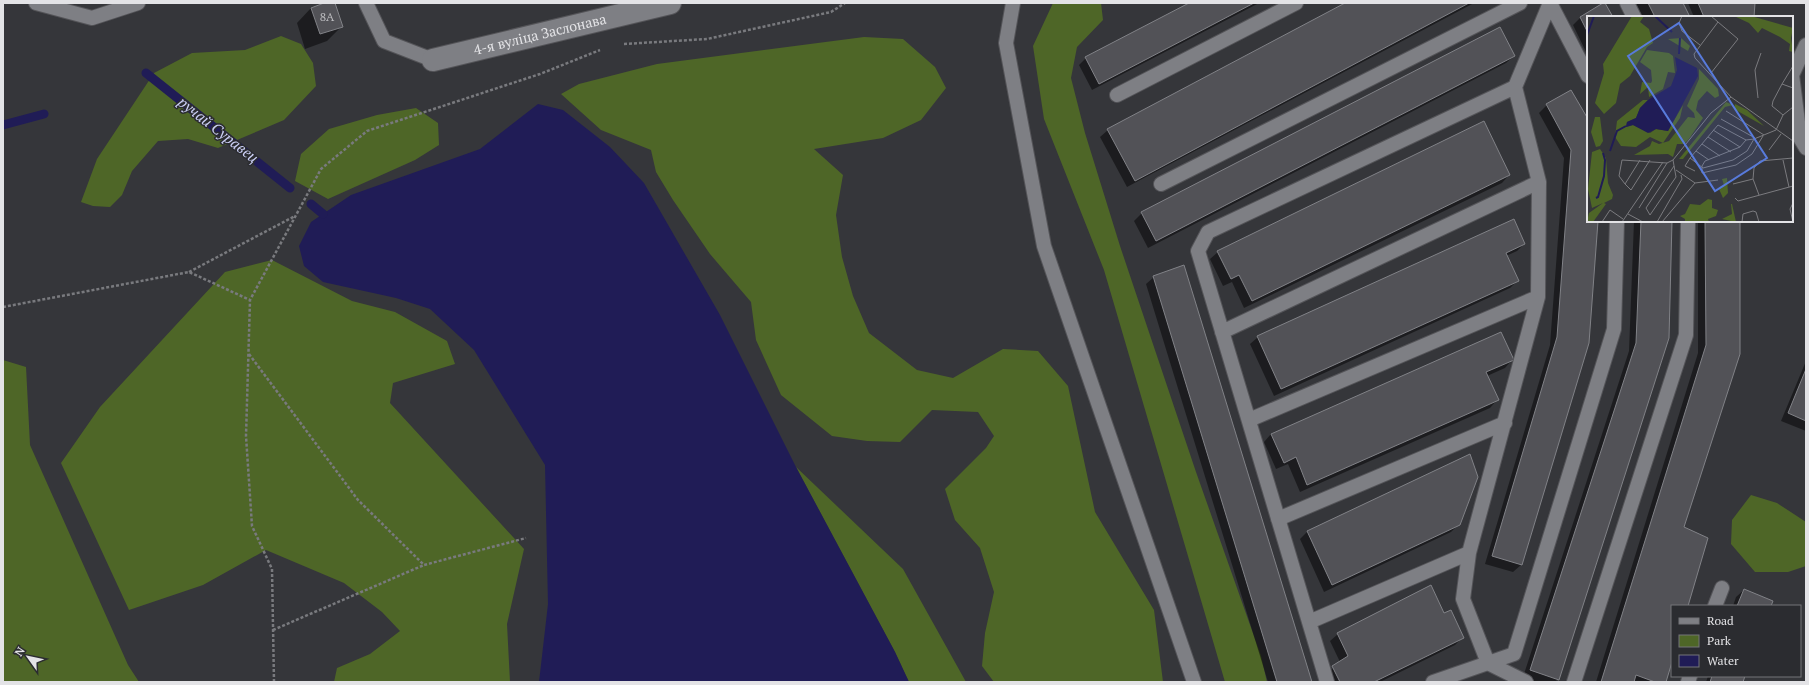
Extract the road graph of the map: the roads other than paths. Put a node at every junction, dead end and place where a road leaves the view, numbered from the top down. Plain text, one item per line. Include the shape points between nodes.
1 (36, 3) edge
2 (138, 3) edge
3 (366, 3) edge
4 (668, 3) edge
5 (1013, 3) edge
6 (1296, 3) edge
7 (1520, 3) edge
8 (1550, 3) edge
9 (1627, 3) edge
10 (1634, 16) edge
11 (1806, 45) edge
12 (433, 60) joint
13 (1793, 73) edge
14 (1587, 74) edge
15 (1793, 83) edge
16 (1515, 87) junction
17 (1117, 95) dead end
18 (1806, 148) edge
19 (1540, 182) junction
20 (1161, 184) dead end
21 (1617, 222) edge
22 (1688, 222) edge
23 (1538, 297) junction
24 (1222, 332) junction
25 (1249, 420) junction
26 (1504, 423) junction
27 (1278, 519) junction
28 (1470, 553) junction
29 (1722, 588) dead end
30 (1715, 605) edge
31 (1309, 622) junction
32 (1488, 663) junction
33 (1194, 682) edge
34 (1327, 682) edge
35 (1433, 682) edge
36 (1526, 682) edge
37 (1574, 682) edge

1 - 2 lane via 92,18
3 - 12 lane via 384,41
4 - 12 street, 4-я вуліца Заслонава
5 - 33 lane via 1006,43 1044,246
6 - 17 lane
7 - 20 lane
8 - 14 lane
8 - 16 lane
9 - 10 lane
11 - 13 lane
15 - 18 lane via 1800,138
16 - 19 lane
16 - 24 lane via 1208,232 1198,251
19 - 23 lane
19 - 24 lane
21 - 32 lane via 1614,329 1514,654
22 - 37 lane via 1686,334
23 - 25 lane
23 - 26 lane
24 - 25 lane
25 - 27 lane
26 - 27 lane
26 - 28 lane
27 - 31 lane
28 - 31 lane
28 - 32 lane via 1463,599
29 - 30 lane
31 - 34 lane
32 - 35 lane
32 - 36 lane

